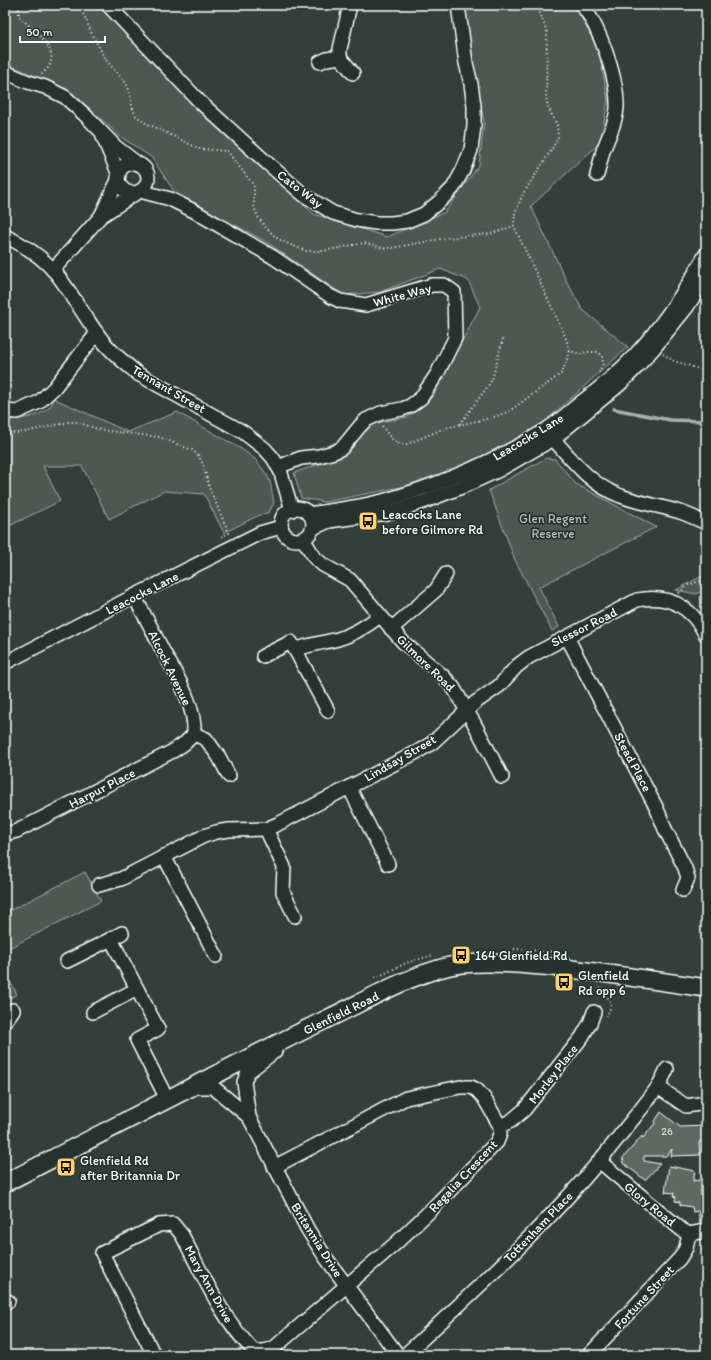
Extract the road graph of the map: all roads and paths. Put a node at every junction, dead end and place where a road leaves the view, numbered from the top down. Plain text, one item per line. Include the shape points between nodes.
1 (20, 5) edge
2 (108, 5) edge
3 (350, 5) edge
4 (458, 5) edge
5 (537, 5) edge
6 (582, 5) edge
7 (340, 57) junction
8 (320, 62) dead end
9 (5, 72) edge
10 (353, 73) dead end
11 (32, 83) junction
12 (102, 133) junction
13 (138, 164) junction
14 (597, 175) dead end
15 (119, 178) junction
16 (148, 180) junction
17 (138, 192) junction
18 (170, 199) junction
19 (101, 216) junction
20 (5, 236) edge
21 (706, 254) edge
22 (53, 270) junction
23 (706, 277) edge
24 (97, 333) junction
25 (503, 338) dead end
26 (654, 348) junction
27 (570, 351) junction
28 (706, 371) edge
29 (598, 374) dead end
30 (5, 411) edge
31 (373, 416) junction
32 (459, 425) junction
33 (5, 434) edge
34 (549, 434) junction
35 (278, 467) junction
36 (292, 510) junction
37 (309, 514) junction
38 (706, 523) edge
39 (282, 527) junction
40 (312, 528) junction
41 (221, 537) dead end
42 (303, 539) junction
43 (446, 574) dead end
44 (706, 579) edge
45 (134, 596) junction
46 (672, 601) junction
47 (380, 616) junction
48 (391, 629) junction
49 (706, 635) edge
50 (567, 637) junction
51 (295, 650) junction
52 (263, 656) dead end
53 (5, 663) edge
54 (467, 710) junction
55 (328, 711) dead end
56 (194, 734) junction
57 (229, 776) dead end
58 (502, 777) dead end
59 (349, 788) junction
60 (266, 829) junction
61 (5, 834) edge
62 (164, 856) junction
63 (388, 864) dead end
64 (99, 885) dead end
65 (683, 890) dead end
66 (294, 916) dead end
67 (216, 956) dead end
68 (67, 962) dead end
69 (562, 984) dead end
70 (570, 984) dead end
71 (599, 986) dead end
72 (706, 988) edge
73 (137, 989) junction
74 (13, 1010) dead end
75 (93, 1012) dead end
76 (594, 1012) joint
77 (5, 1021) edge
78 (308, 1028) junction
79 (667, 1069) dead end
80 (658, 1086) junction
81 (192, 1087) junction
82 (167, 1099) junction
83 (706, 1103) edge
84 (249, 1117) junction
85 (500, 1126) junction
86 (599, 1162) junction
87 (274, 1167) junction
88 (5, 1184) edge
89 (706, 1231) edge
90 (689, 1234) junction
91 (346, 1286) junction
92 (254, 1353) edge
93 (154, 1355) edge
94 (398, 1355) edge
95 (405, 1355) edge
96 (589, 1355) edge

1 - 11 path via 19,16 43,39 51,55 50,64
2 - 4 street, Cato Way via 200,102 304,196 333,213 376,223 407,221 424,214 453,188 471,150 474,106
3 - 7 street
5 - 27 path via 547,32 546,98 557,125 558,137 523,194 515,213 514,226
6 - 14 street via 595,26 610,64 617,109
7 - 8 street
7 - 10 street
9 - 11 street
11 - 12 street via 65,98
12 - 13 street
12 - 15 street
13 - 15 street via 124,167
13 - 16 street via 145,170
15 - 17 street via 124,190
15 - 19 street
16 - 17 street
16 - 18 street, White Way
17 - 18 street, White Way
17 - 19 street
18 - 31 street, White Way via 273,257 340,301 366,304 444,285 454,292 455,338 437,374 421,398 410,406
19 - 22 street
20 - 22 street, Tennant Street via 37,256
21 - 34 street, Leacocks Lane via 678,300 634,356
22 - 24 street, Tennant Street
23 - 26 street, Leacocks Lane via 687,307
24 - 30 street via 54,388 39,402 17,412
24 - 35 street, Tennant Street via 116,355 138,374 243,432 266,448
25 - 32 path via 492,380
26 - 28 path via 669,358
26 - 34 street, Leacocks Lane via 619,385
27 - 29 path via 580,354 597,352 602,355 603,364
27 - 32 path via 562,373 508,412
31 - 32 path via 401,445
31 - 35 street, White Way via 360,426 342,448 319,456 301,458
33 - 41 path via 77,422 100,430 159,437 192,450 203,464 210,490 230,533
34 - 37 street, Leacocks Lane via 459,475 423,488 385,500
34 - 38 street via 584,473 619,496 684,513
34 - 40 street, Leacocks Lane via 499,470 462,488 387,513 329,521
35 - 36 street, Tennant Street
36 - 37 street via 299,509
36 - 39 street via 284,515
37 - 40 street
39 - 42 street via 284,534 291,539
39 - 45 street, Leacocks Lane via 260,534
40 - 42 street
42 - 47 street, Gilmore Road via 315,558 350,580
43 - 48 street via 436,590
44 - 46 path via 688,585
45 - 53 street, Leacocks Lane
45 - 56 street, Alcock Avenue via 182,687 192,714
46 - 49 street, Slessor Road via 691,613
46 - 50 street, Slessor Road via 650,598 637,600
47 - 48 street, Gilmore Road
47 - 51 street via 339,638
48 - 54 street, Gilmore Road via 443,676
50 - 54 street, Slessor Road via 529,657 499,686
50 - 65 street, Stead Place via 685,868 688,878
51 - 52 street via 291,642
51 - 55 street
54 - 58 street, Gilmore Road
54 - 59 street, Lindsay Street via 432,743
56 - 57 street via 206,739
56 - 61 street, Harpur Place via 173,752 17,831
59 - 60 street, Lindsay Street
59 - 63 street, Lindsay Street
60 - 62 street, Lindsay Street via 216,832
60 - 66 street via 284,867 284,892
62 - 64 street, Lindsay Street via 121,879
62 - 67 street
68 - 73 street via 116,936
69 - 70 path
71 - 76 path via 608,996 610,1010 604,1019
72 - 78 main road, Glenfield Road via 539,966 460,964 408,981
73 - 75 street
73 - 82 street via 158,1029 137,1040
74 - 77 street
76 - 85 street, Morley Place via 582,1037 524,1110
78 - 81 main road, Glenfield Road
78 - 84 street, Britannia Drive via 248,1072 244,1082
79 - 80 street, Tottenham Place
80 - 83 street via 686,1106
80 - 86 street, Tottenham Place
81 - 82 main road, Glenfield Road
81 - 84 street, Britannia Drive via 212,1087
82 - 88 main road, Glenfield Road
84 - 87 street, Britannia Drive
85 - 87 street, Regalia Crescent via 477,1090 460,1087 406,1098
85 - 91 street, Regalia Crescent via 497,1142 430,1211
86 - 90 street, Glory Road
86 - 95 street, Tottenham Place via 521,1247
87 - 91 street, Britannia Drive via 308,1230
89 - 90 street, Glory Road
90 - 96 street, Fortune Street via 686,1248 680,1258
91 - 92 street, Mary Ann Drive via 275,1347
91 - 94 street, Britannia Drive
92 - 93 street, Mary Ann Drive via 224,1314 182,1235 173,1224 159,1225 102,1253

